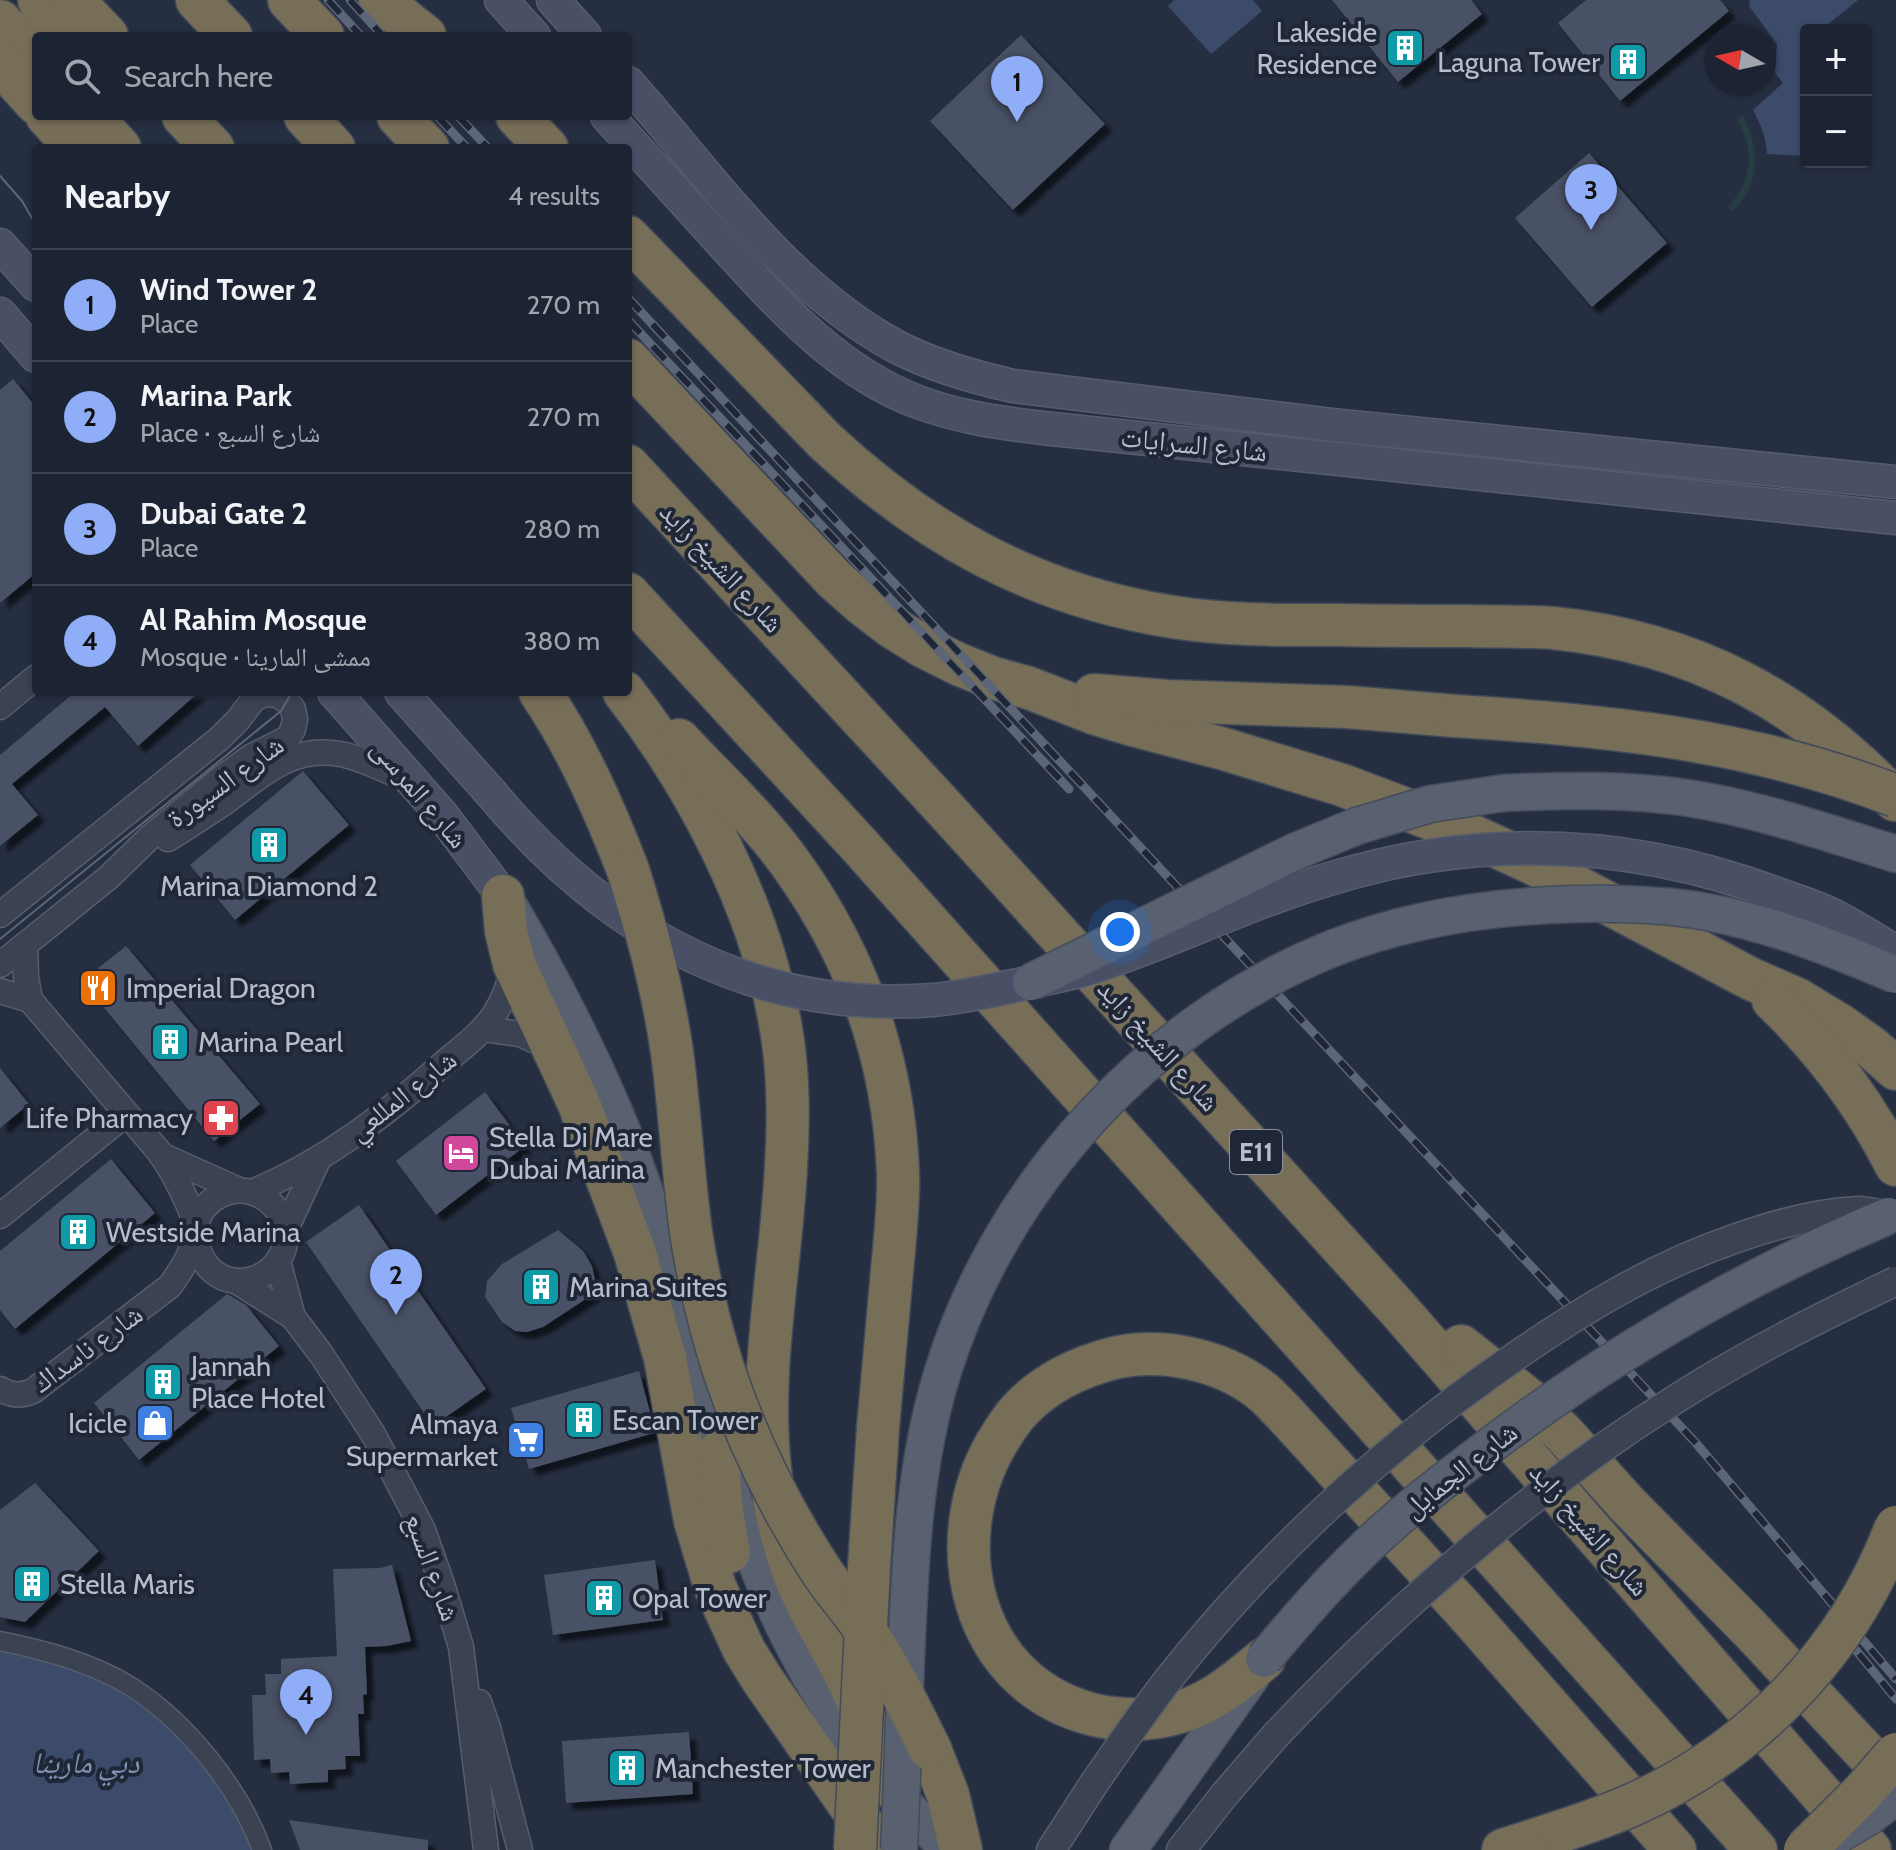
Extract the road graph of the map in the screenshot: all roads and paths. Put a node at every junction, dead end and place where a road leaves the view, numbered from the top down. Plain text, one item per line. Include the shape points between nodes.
1 (39, 0) edge
2 (73, 0) edge
3 (197, 0) edge
4 (289, 0) edge
5 (380, 0) edge
6 (501, 0) edge
7 (553, 0) edge
8 (0, 21) edge
9 (57, 32) edge
10 (103, 32) edge
11 (227, 32) edge
12 (319, 32) edge
13 (420, 32) edge
14 (530, 32) edge
15 (581, 32) edge
16 (32, 52) edge
17 (0, 63) edge
18 (632, 88) edge
19 (32, 99) edge
20 (51, 120) edge
21 (95, 120) edge
22 (121, 120) edge
23 (187, 120) edge
24 (309, 120) edge
25 (402, 120) edge
26 (521, 120) edge
27 (611, 120) edge
28 (72, 144) edge
29 (116, 144) edge
30 (142, 144) edge
31 (209, 144) edge
32 (330, 144) edge
33 (424, 144) edge
34 (543, 144) edge
35 (710, 178) junction
36 (684, 201) junction
37 (632, 241) edge
38 (0, 245) edge
39 (32, 281) edge
40 (0, 314) edge
41 (20, 344) edge
42 (632, 364) edge
43 (632, 470) edge
44 (1896, 482) edge
45 (1896, 518) edge
46 (632, 598) edge
47 (32, 680) edge
48 (1029, 688) junction
49 (235, 696) edge
50 (260, 696) edge
51 (279, 696) edge
52 (337, 696) edge
53 (405, 696) edge
54 (542, 696) edge
55 (630, 696) edge
56 (632, 696) edge
57 (0, 707) edge
58 (412, 782) junction
59 (148, 794) junction
60 (1896, 798) edge
61 (1896, 854) edge
62 (109, 877) junction
63 (503, 896) junction
64 (4, 909) edge
65 (25, 945) junction
66 (1896, 952) edge
67 (514, 964) junction
68 (0, 965) edge
69 (1896, 975) edge
70 (1751, 979) junction
71 (1031, 982) junction
72 (0, 991) edge
73 (30, 1000) junction
74 (483, 1029) junction
75 (553, 1049) junction
76 (1896, 1069) edge
77 (126, 1114) junction
78 (161, 1154) junction
79 (319, 1158) junction
80 (1896, 1165) edge
81 (246, 1191) junction
82 (1892, 1215) edge
83 (0, 1216) edge
84 (195, 1231) junction
85 (285, 1231) junction
86 (278, 1261) junction
87 (227, 1278) junction
88 (1896, 1281) edge
89 (170, 1286) junction
90 (1398, 1309) junction
91 (293, 1317) junction
92 (0, 1389) edge
93 (718, 1453) junction
94 (1896, 1527) edge
95 (0, 1641) edge
96 (461, 1647) junction
97 (1264, 1659) junction
98 (785, 1712) junction
99 (1896, 1754) edge
100 (886, 1785) junction
101 (1896, 1785) edge
102 (1896, 1796) edge
103 (262, 1850) edge
104 (486, 1850) edge
105 (520, 1850) edge
106 (855, 1850) edge
107 (883, 1850) edge
108 (899, 1850) edge
109 (952, 1850) edge
110 (961, 1850) edge
111 (1051, 1850) edge
112 (1128, 1850) edge
113 (1181, 1850) edge
114 (1503, 1850) edge
115 (1675, 1850) edge
116 (1756, 1850) edge
117 (1805, 1850) edge
118 (1812, 1850) edge
119 (1870, 1850) edge

1 - 9 highway
2 - 10 highway
3 - 11 highway
4 - 12 highway
5 - 13 highway
6 - 14 main road
7 - 15 main road
8 - 16 highway
17 - 19 highway
18 - 35 main road, شارع السرايات
20 - 28 highway
21 - 29 highway
22 - 30 highway
23 - 31 highway
24 - 32 highway
25 - 33 highway
26 - 34 highway
27 - 36 main road, شارع السرايات
35 - 36 main road
35 - 44 main road, شارع السرايات via 831,304 899,347 974,377 1333,425
36 - 45 main road, شارع السرايات via 774,300 839,359 875,382 957,415
37 - 60 highway via 824,440 884,493 939,531 1022,574 1136,611 1214,622 1549,628 1649,645 1713,668 1773,699 1826,735
38 - 39 main road
40 - 41 main road
42 - 48 highway via 862,604 924,647
43 - 90 highway, شارع الشيخ زايد / E11
46 - 116 highway via 860,846
47 - 57 street
48 - 60 highway, bridge via 1609,727 1768,755
48 - 70 highway via 1129,724 1342,785 1458,829
49 - 59 street, شارع السيورة via 228,710
50 - 59 street, شارع السيورة via 220,738
51 - 62 street, شارع السيورة via 293,709 288,738 235,768
52 - 58 main road, شارع المرسى
53 - 71 main road, شارع المرسى, bridge via 572,877 667,944 702,961 769,986 867,1000 945,998
54 - 110 highway, bridge via 592,784 622,855 655,959 672,1051 699,1280 736,1402 789,1517 900,1687 940,1773
55 - 100 highway via 709,825 752,917 773,988 788,1099 768,1388 773,1488 791,1565 844,1673
56 - 106 highway, bridge via 791,864 848,960 885,1066 898,1177 867,1598
58 - 62 street, شارع السيورة via 339,753 295,756 275,764
58 - 63 main road, شارع المرسى
59 - 64 street, شارع السيورة
61 - 71 main road, bridge via 1742,809 1662,795 1582,790 1467,797 1393,814 1294,852
62 - 65 street, شارع السيورة
63 - 67 highway
63 - 93 main road via 559,996 627,1143 665,1256
65 - 68 street, شارع السيورة
65 - 73 street
66 - 71 main road, شارع المرسى, bridge via 1828,913 1706,870 1614,852 1519,848 1425,856 1363,870 1248,907 1093,967
67 - 74 street, شارع المللعي via 503,999
67 - 75 highway
69 - 108 main road, bridge via 1775,928 1704,911 1631,904 1467,911 1329,950 1251,989 1142,1068 1078,1132 1024,1204 979,1282 945,1366 923,1453 911,1552
70 - 76 highway via 1819,1011
70 - 80 highway via 1842,1078
72 - 73 street
73 - 77 street
74 - 75 street, شارع المللعي via 520,1034
74 - 79 street, شارع المللعي via 403,1100
75 - 98 highway via 602,1162 654,1314 695,1521 715,1587 744,1650
77 - 78 street
77 - 83 street
78 - 81 street
78 - 84 street via 181,1188
79 - 81 street, شارع المللعي
79 - 85 street, شارع المللعي
81 - 84 street via 212,1200
81 - 85 street via 275,1206
82 - 97 main road, شارع الجمايل, bridge via 1712,1300 1545,1404 1394,1522
82 - 111 street, bridge via 1861,1211 1808,1218 1686,1257 1542,1338 1438,1412 1306,1527 1208,1632 1129,1732
84 - 87 street via 205,1265
84 - 89 street, شارع ناسداك via 189,1255
85 - 86 street
86 - 87 street via 260,1277
86 - 91 street, شارع السبع
87 - 89 street, شارع ناسداك
87 - 91 street, شارع السبع
88 - 113 street, bridge via 1677,1398 1499,1526 1411,1601 1311,1698
89 - 92 street, شارع ناسداك via 33,1391 13,1395
90 - 101 highway via 1451,1339 1528,1399
90 - 119 highway, شارع الشيخ زايد / E11
91 - 96 street, شارع السبع via 373,1434 404,1491 431,1550
93 - 98 highway via 733,1568
93 - 100 main road via 762,1578 797,1654 838,1722
94 - 114 highway, bridge via 1834,1642 1786,1699 1730,1749 1632,1805
95 - 103 street via 94,1668 132,1688 169,1717 240,1801
96 - 104 street, شارع السبع
96 - 105 street
97 - 112 main road, شارع الجمايل
97 - 115 highway, bridge via 1193,1707 1135,1720 1077,1710 1042,1692 1013,1666 977,1607 968,1547 976,1488 1019,1410 1067,1375 1123,1356 1153,1354 1211,1364 1263,1392
98 - 107 highway
99 - 117 highway, bridge
100 - 109 main road
102 - 118 main road, bridge

